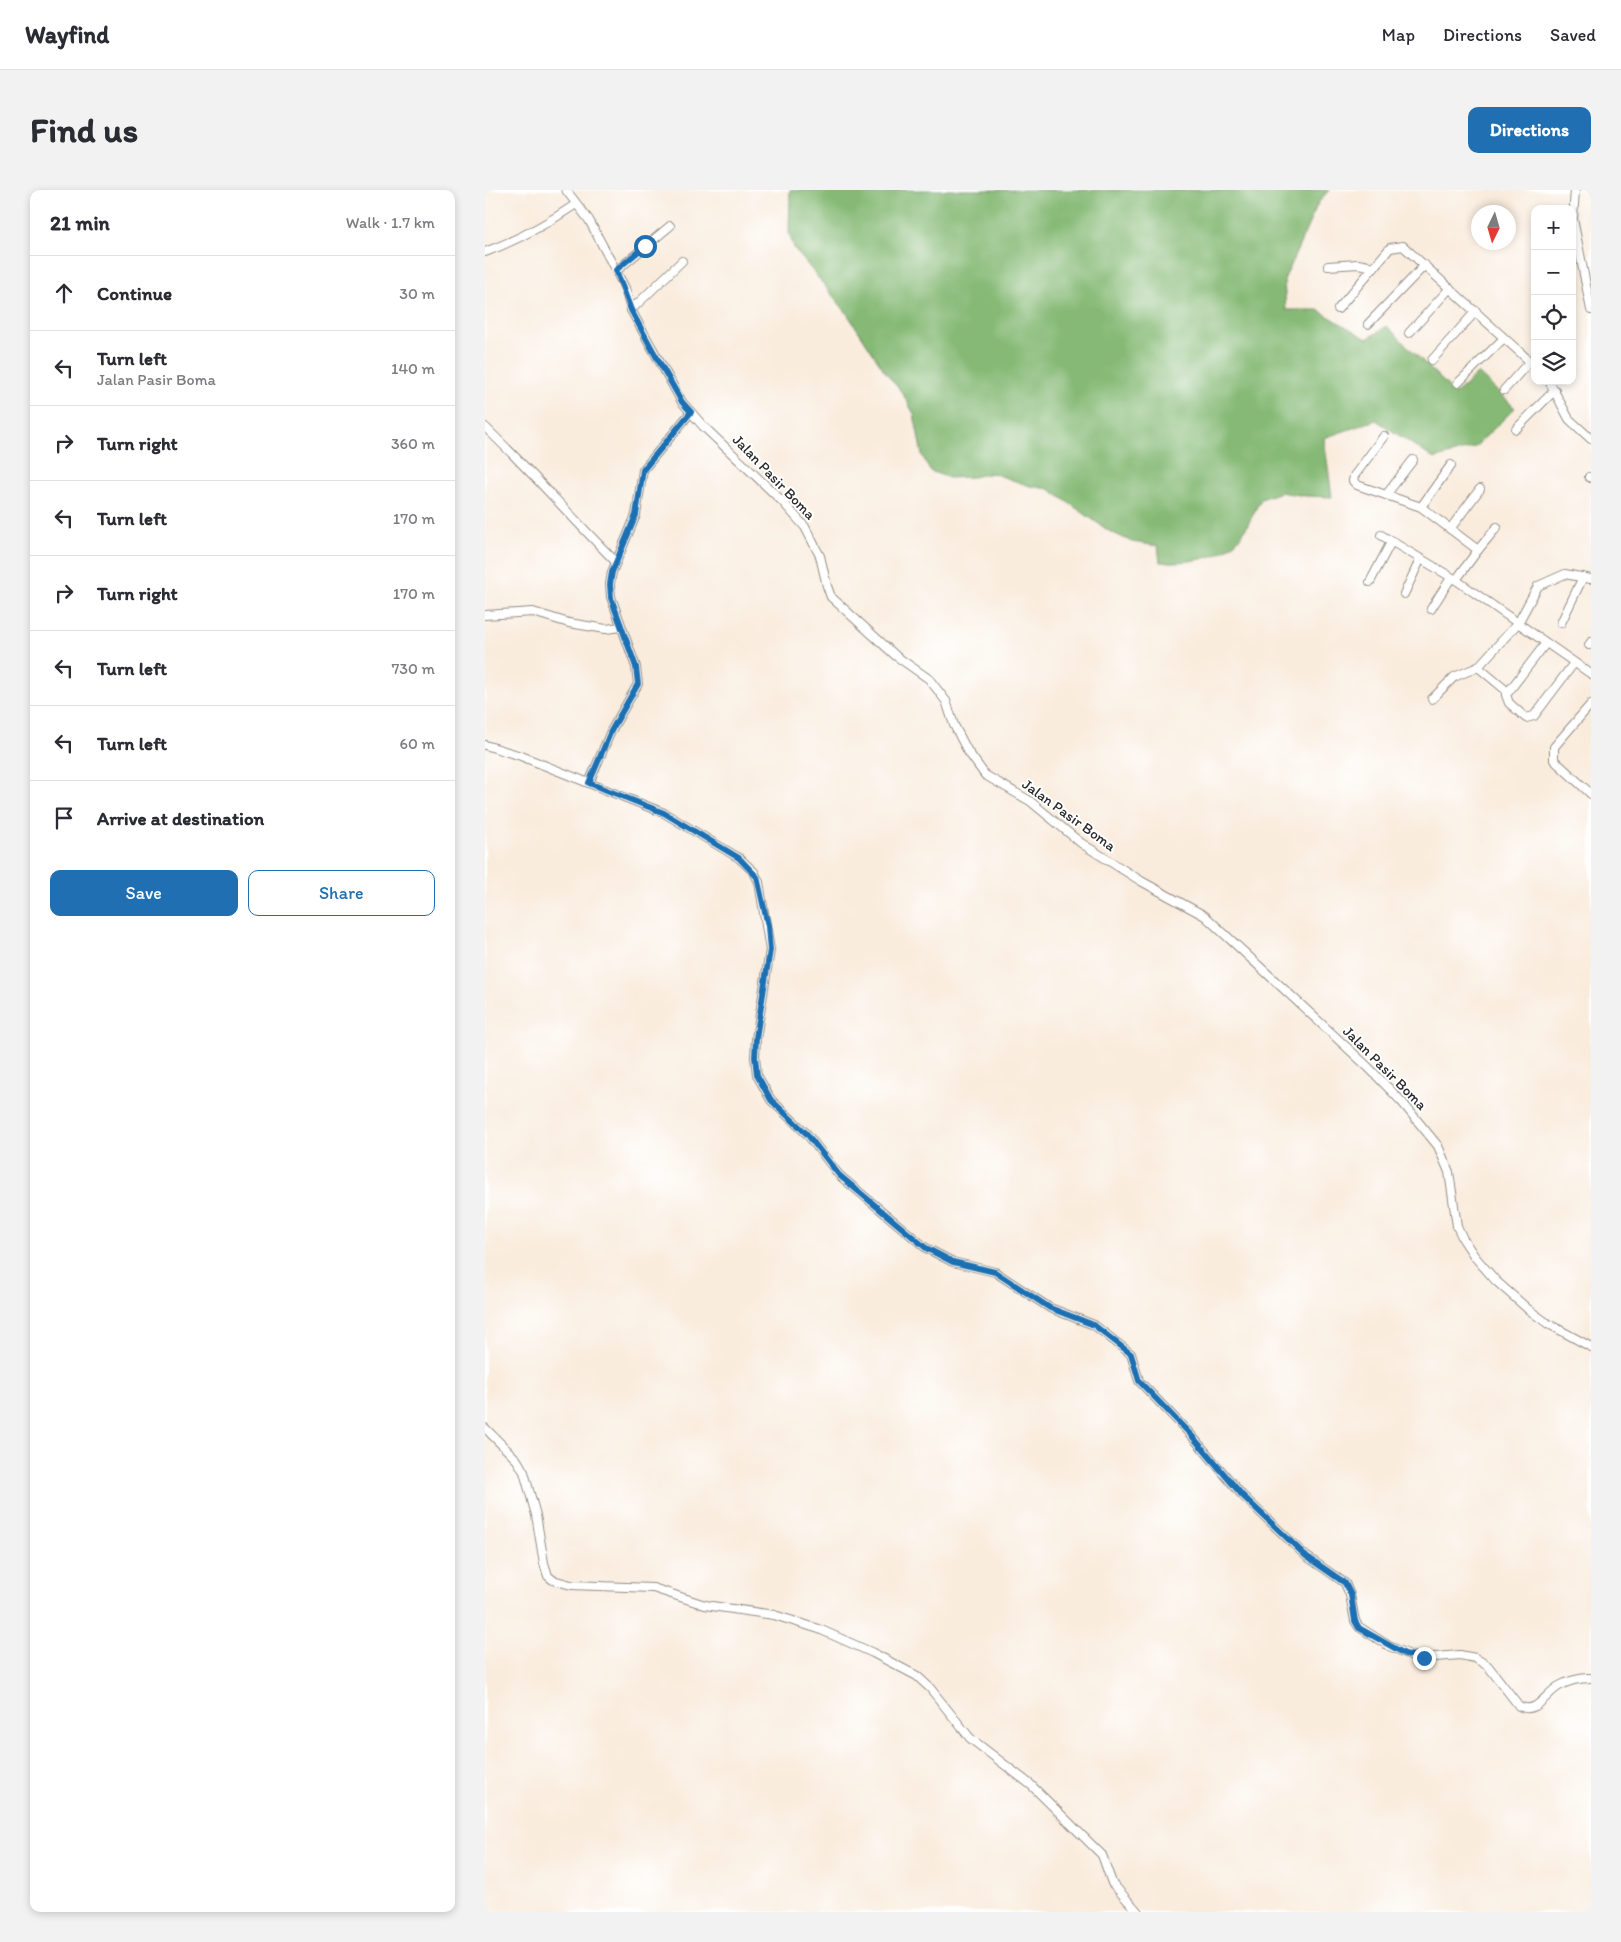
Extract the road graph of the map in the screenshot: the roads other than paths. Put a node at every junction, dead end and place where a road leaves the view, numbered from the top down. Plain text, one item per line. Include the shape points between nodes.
1 (566, 190) edge
2 (1575, 190) edge
3 (576, 204) junction
4 (670, 226) dead end
5 (485, 252) edge
6 (682, 261) dead end
7 (1425, 265) junction
8 (1328, 266) dead end
9 (1374, 267) junction
10 (616, 270) junction
11 (1450, 288) junction
12 (1338, 309) dead end
13 (631, 310) junction
14 (1591, 310) edge
15 (1476, 311) junction
16 (1368, 324) dead end
17 (1409, 333) dead end
18 (1503, 338) junction
19 (1432, 360) dead end
20 (1531, 363) edge
21 (1531, 365) edge
22 (1458, 383) dead end
23 (1552, 385) edge
24 (1504, 390) dead end
25 (1555, 390) junction
26 (691, 412) junction
27 (485, 427) edge
28 (1516, 429) dead end
29 (1384, 436) dead end
30 (1591, 439) edge
31 (1413, 460) dead end
32 (1451, 466) dead end
33 (1479, 489) dead end
34 (1386, 494) junction
35 (1421, 508) junction
36 (1497, 527) dead end
37 (1450, 529) junction
38 (1381, 535) dead end
39 (1391, 542) junction
40 (1477, 550) junction
41 (1420, 560) junction
42 (615, 561) junction
43 (1587, 578) edge
44 (1454, 579) junction
45 (1370, 582) dead end
46 (1404, 594) dead end
47 (1431, 609) dead end
48 (485, 615) edge
49 (1518, 623) junction
50 (1561, 623) dead end
51 (621, 627) junction
52 (1546, 643) junction
53 (1574, 663) junction
54 (1478, 666) junction
55 (1591, 674) edge
56 (1507, 692) junction
57 (1432, 699) dead end
58 (1591, 704) edge
59 (485, 745) edge
60 (589, 783) junction
61 (1591, 794) edge
62 (1591, 1348) edge
63 (485, 1428) edge
64 (1591, 1678) edge
65 (1138, 1912) edge

1 - 3 street, Jalan Pasir Boma
2 - 14 street via 1573,219
3 - 5 street via 547,224
3 - 10 street, Jalan Pasir Boma via 589,220
4 - 10 street
6 - 13 street
7 - 9 street via 1400,245 1391,248
7 - 11 street
7 - 16 street
8 - 9 street via 1358,264
9 - 12 street
10 - 13 street, Jalan Pasir Boma
11 - 15 street
11 - 17 street
13 - 26 street, Jalan Pasir Boma via 682,402
15 - 18 street
15 - 19 street
18 - 20 street
18 - 22 street
21 - 24 street
23 - 25 street
25 - 28 street
25 - 30 street via 1569,419
26 - 42 street via 643,470 636,515
26 - 62 street, Jalan Pasir Boma via 805,527 820,556 827,586 835,600 896,656 929,679 946,701 957,730 985,775 1030,801 1081,843 1205,916 1368,1067 1438,1146 1449,1172 1457,1226 1475,1257 1529,1310
27 - 42 street
29 - 34 street via 1353,478 1357,485
31 - 34 street
32 - 35 street
33 - 37 street
34 - 35 street
35 - 37 street
36 - 40 street
37 - 40 street
38 - 39 street
39 - 41 street
39 - 45 street
40 - 44 street
41 - 44 street
41 - 46 street
42 - 51 street via 610,590
43 - 49 street via 1565,574 1538,586
43 - 50 street
44 - 47 street
44 - 49 street
48 - 51 street via 533,612 569,623 606,629
49 - 52 street
49 - 54 street
51 - 60 street via 636,667 638,684 611,731
52 - 53 street
52 - 56 street
53 - 55 street
53 - 56 street via 1531,718 1509,703
54 - 56 street
54 - 57 street via 1454,677
58 - 61 street via 1553,753 1554,760
59 - 60 street
60 - 64 street via 664,813 739,858 757,877 770,950 756,1038 757,1075 771,1100 807,1134 839,1175 926,1248 953,1262 995,1272 1050,1308 1094,1325 1131,1354 1139,1381 1242,1495 1306,1556 1345,1583 1351,1595 1355,1621 1365,1632 1415,1657 1460,1655 1475,1658 1488,1666 1524,1709 1532,1709 1561,1686
63 - 65 street via 517,1460 524,1472 544,1563 548,1576 553,1580 571,1585 653,1588 705,1605 774,1615 819,1629 917,1676 931,1688 970,1738 1031,1785 1101,1855 1112,1883

